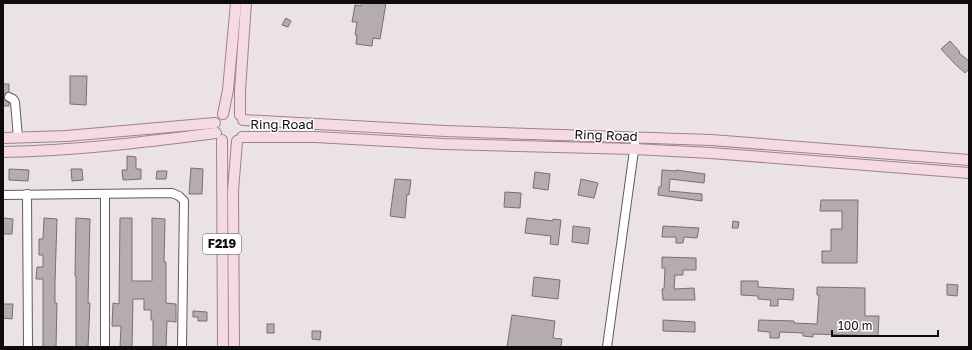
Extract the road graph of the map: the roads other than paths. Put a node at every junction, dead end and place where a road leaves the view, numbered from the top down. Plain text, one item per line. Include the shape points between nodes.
1 (236, 3) edge
2 (246, 3) edge
3 (9, 97) dead end
4 (223, 114) junction
5 (241, 118) junction
6 (218, 132) junction
7 (635, 136) junction
8 (3, 138) edge
9 (18, 138) junction
10 (239, 139) junction
11 (634, 149) junction
12 (3, 152) edge
13 (969, 160) edge
14 (969, 173) edge
15 (27, 194) junction
16 (105, 194) junction
17 (3, 195) edge
18 (28, 347) edge
19 (105, 347) edge
20 (182, 347) edge
21 (223, 347) edge
22 (234, 347) edge
23 (607, 347) edge

1 - 4 main road via 228,90
2 - 5 main road, F219 via 240,90
3 - 9 street via 15,102
4 - 5 main road via 234,113
4 - 6 main road via 218,118
5 - 7 main road via 445,131
5 - 10 main road, F219 via 245,126
6 - 9 main road
6 - 10 main road via 227,142
6 - 12 main road via 74,149
6 - 21 main road, F219
7 - 11 street
7 - 13 main road
8 - 9 main road
10 - 11 main road, Ring Road via 316,137 444,144
10 - 22 main road, F219 via 233,191
11 - 14 main road, Ring Road
11 - 23 street
15 - 16 street
15 - 17 street
15 - 18 street
16 - 19 street
16 - 20 street via 172,193 184,201

